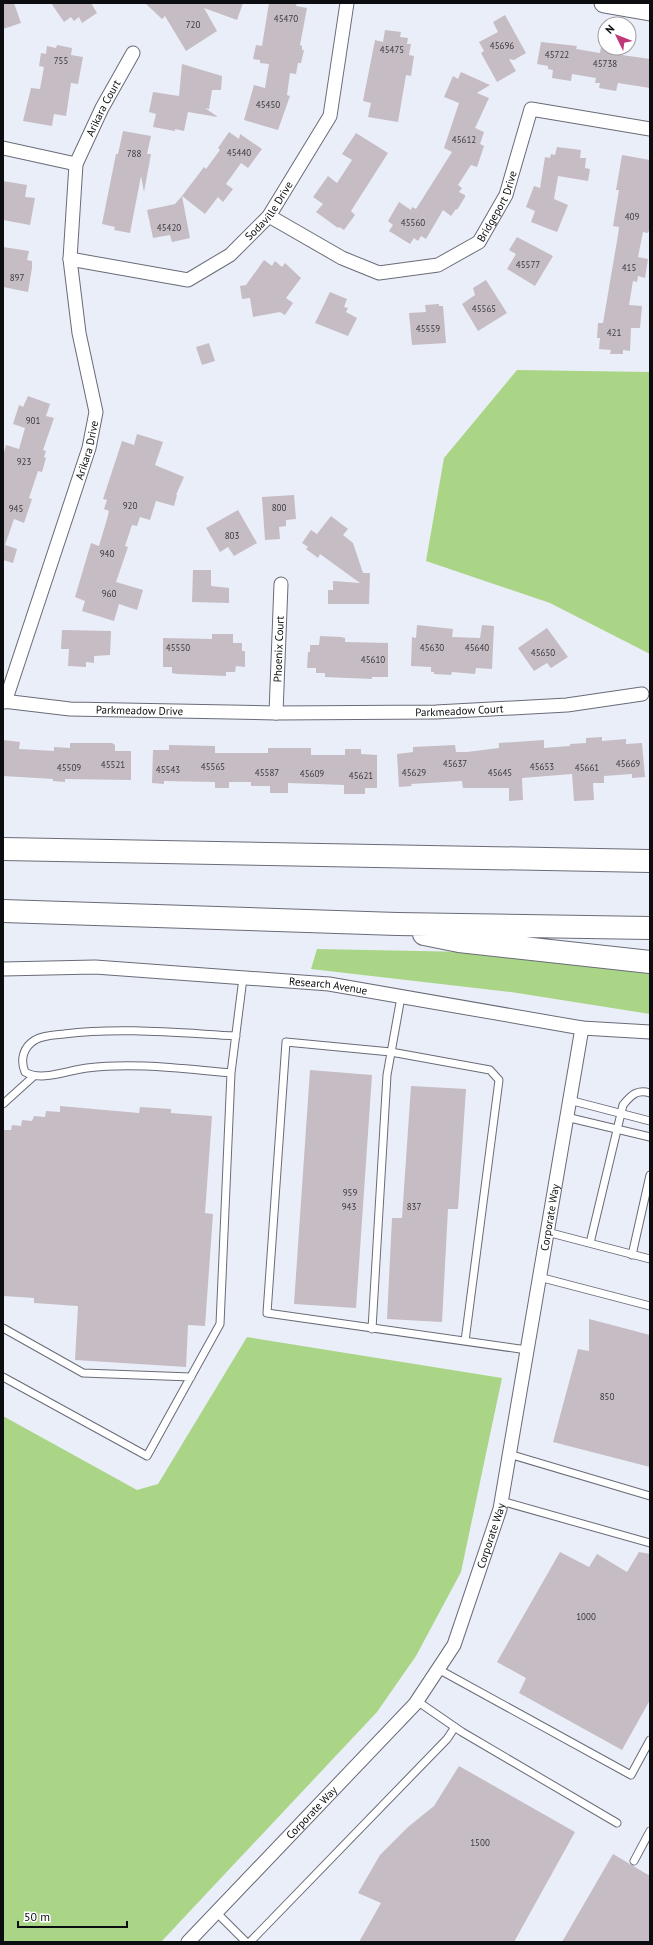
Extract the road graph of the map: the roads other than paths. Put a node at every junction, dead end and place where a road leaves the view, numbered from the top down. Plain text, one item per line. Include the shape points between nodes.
1 (347, 3) edge
2 (604, 3) edge
3 (650, 11) edge
4 (133, 53) dead end
5 (650, 129) edge
6 (3, 148) edge
7 (76, 164) junction
8 (269, 216) junction
9 (70, 259) junction
10 (281, 584) dead end
11 (642, 694) dead end
12 (4, 702) edge
13 (276, 713) junction
14 (3, 849) edge
15 (650, 861) edge
16 (3, 911) edge
17 (397, 924) junction
18 (650, 928) edge
19 (650, 962) edge
20 (3, 969) edge
21 (243, 978) junction
22 (401, 997) junction
23 (582, 1028) junction
24 (650, 1032) edge
25 (236, 1036) junction
26 (391, 1052) junction
27 (231, 1073) junction
28 (34, 1076) junction
29 (650, 1092) edge
30 (569, 1100) junction
31 (3, 1104) edge
32 (621, 1115) junction
33 (566, 1117) junction
34 (650, 1121) edge
35 (617, 1129) junction
36 (650, 1137) edge
37 (650, 1175) edge
38 (547, 1232) junction
39 (590, 1243) junction
40 (632, 1255) junction
41 (650, 1259) edge
42 (539, 1277) junction
43 (650, 1306) edge
44 (3, 1328) edge
45 (372, 1329) junction
46 (465, 1341) junction
47 (527, 1350) junction
48 (3, 1377) edge
49 (191, 1377) junction
50 (509, 1454) junction
51 (650, 1496) edge
52 (501, 1501) junction
53 (650, 1543) edge
54 (438, 1669) junction
55 (417, 1701) junction
56 (455, 1727) junction
57 (650, 1740) edge
58 (617, 1823) dead end
59 (650, 1831) edge
60 (634, 1861) dead end
61 (216, 1912) junction
62 (188, 1942) edge
63 (246, 1942) edge
64 (250, 1942) edge

1 - 8 street, Sodaville Drive via 330,116
2 - 3 main road
4 - 7 street, Arikara Court via 102,108
5 - 8 street, Bridgeport Drive via 531,109 506,195 478,242 438,265 379,273 342,258
6 - 7 street
7 - 9 street, Arikara Drive
8 - 9 street, Sodaville Drive via 230,255 188,280
9 - 12 street, Arikara Drive via 79,333 96,412 89,448
10 - 13 street, Phoenix Court
11 - 13 street, Parkmeadow Court via 567,706 436,712
12 - 13 street, Parkmeadow Drive via 70,709
14 - 15 highway
16 - 17 highway
17 - 18 highway
17 - 19 highway via 429,936 459,941
20 - 21 street, Research Avenue via 95,967
21 - 22 street, Research Avenue via 329,984
21 - 25 lane
22 - 23 street, Research Avenue
22 - 26 lane
23 - 24 street, Research Avenue
23 - 30 street, Corporate Way
25 - 27 lane
25 - 28 lane via 87,1031 41,1037 28,1044 22,1059 25,1072
26 - 45 lane via 387,1075
26 - 45 lane via 286,1042 267,1313
26 - 46 lane via 490,1070 499,1080
27 - 28 lane via 116,1064 71,1069 41,1077
27 - 49 lane via 220,1324
28 - 31 lane
29 - 32 lane via 643,1091 630,1096 623,1105
30 - 32 lane
30 - 33 street, Corporate Way
32 - 34 lane
32 - 35 lane
33 - 35 lane
33 - 38 street, Corporate Way
35 - 36 lane
35 - 39 lane
37 - 40 lane
38 - 39 lane
38 - 42 street, Corporate Way
39 - 40 lane
40 - 41 lane
42 - 43 lane
42 - 47 street, Corporate Way
44 - 49 lane via 83,1373
45 - 46 lane
46 - 47 lane
47 - 50 street, Corporate Way
48 - 49 lane via 147,1456
50 - 51 lane
50 - 52 street, Corporate Way
52 - 53 lane
52 - 54 street, Corporate Way via 454,1645
54 - 55 street, Corporate Way
54 - 57 lane via 631,1775
55 - 56 lane
55 - 61 street, Corporate Way
56 - 58 lane
56 - 64 lane via 447,1739
59 - 60 lane
61 - 62 street, Corporate Way
61 - 63 lane

